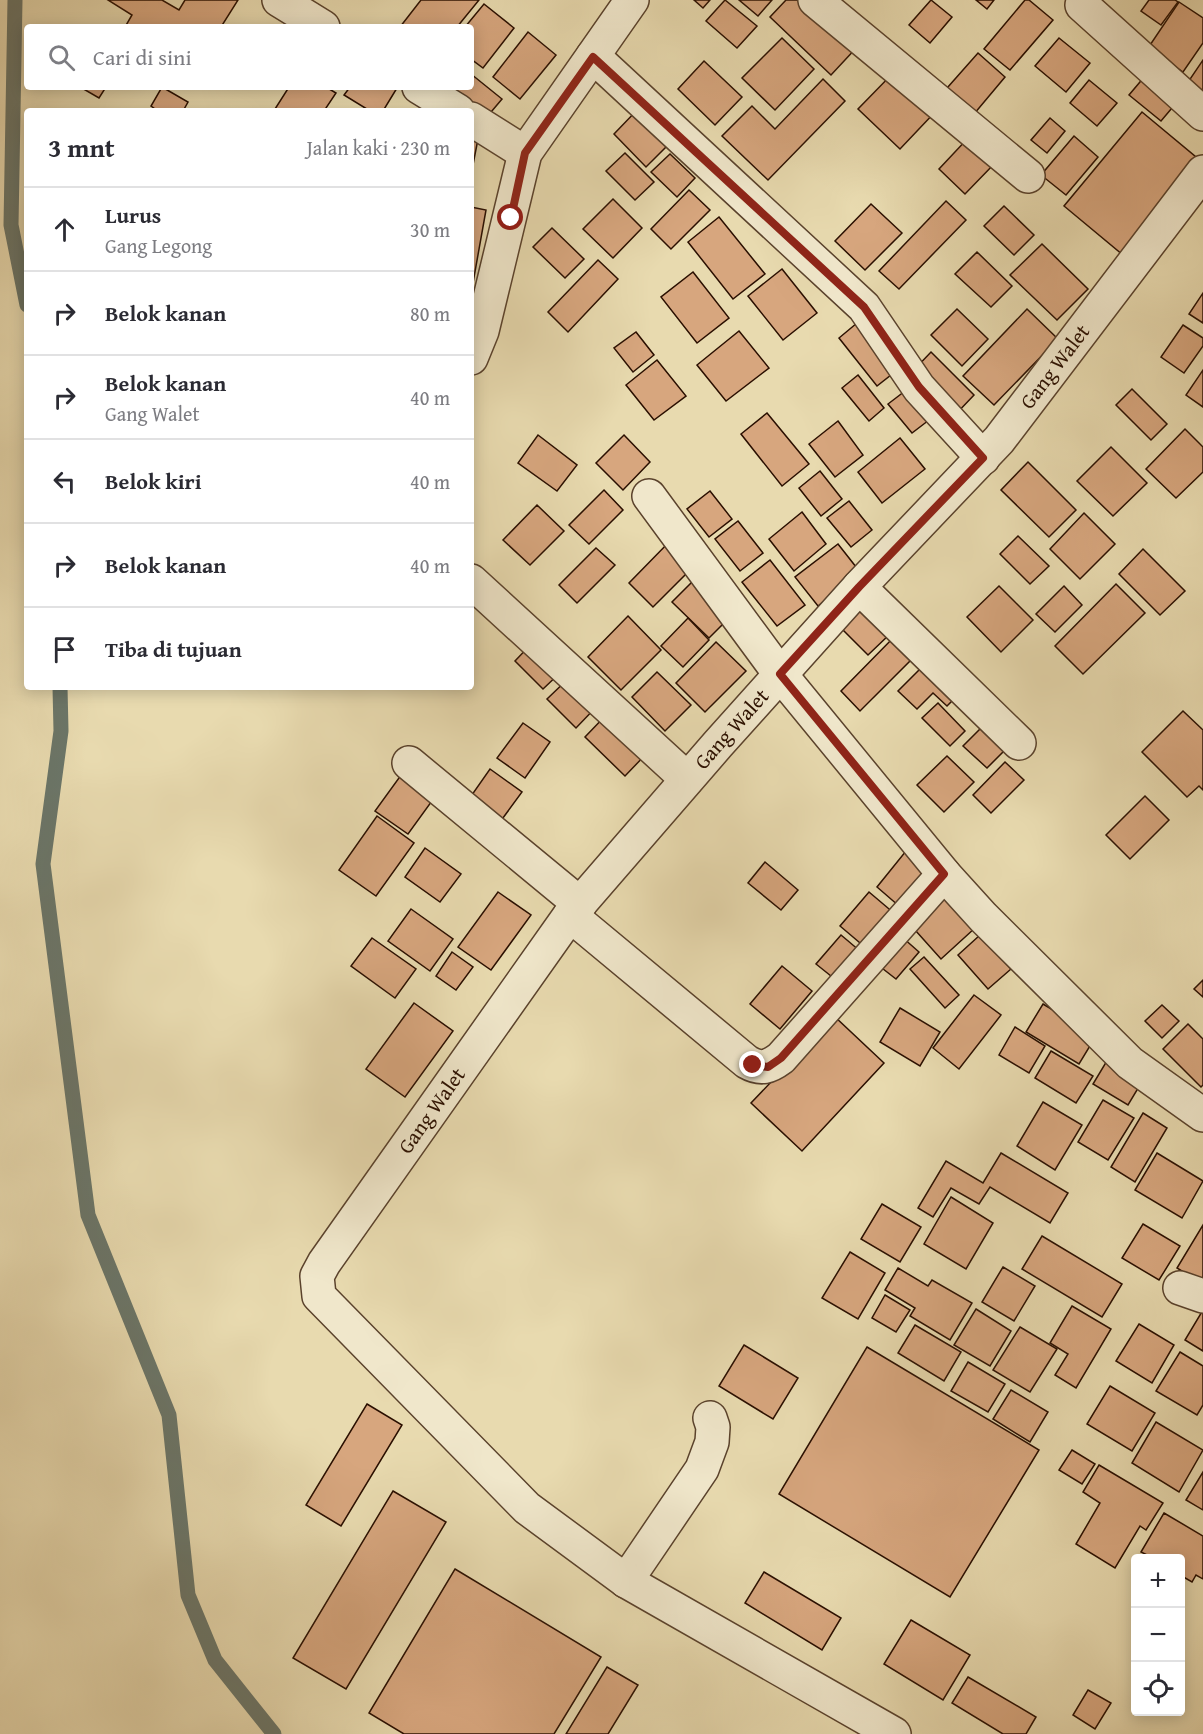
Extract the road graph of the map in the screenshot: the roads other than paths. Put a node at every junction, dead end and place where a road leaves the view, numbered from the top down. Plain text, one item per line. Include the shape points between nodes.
1 (279, 0) edge
2 (632, 0) edge
3 (815, 0) edge
4 (1082, 5) dead end
5 (318, 24) edge
6 (593, 57) junction
7 (424, 90) edge
8 (453, 108) edge
9 (1203, 114) edge
10 (474, 121) edge
11 (525, 153) junction
12 (1203, 172) edge
13 (1028, 176) dead end
14 (474, 351) edge
15 (983, 458) junction
16 (649, 496) dead end
17 (474, 584) edge
18 (859, 587) junction
19 (780, 674) junction
20 (1019, 743) dead end
21 (409, 763) dead end
22 (687, 779) junction
23 (944, 874) junction
24 (575, 909) junction
25 (1203, 1114) edge
26 (710, 1418) dead end
27 (626, 1581) junction
28 (894, 1734) edge

1 - 5 street
2 - 6 street
3 - 13 street
4 - 9 street
6 - 11 street
6 - 15 street via 864,307 919,387
7 - 8 street
10 - 11 street
11 - 14 street
12 - 15 street, Gang Walet
15 - 18 street, Gang Walet
16 - 19 street
17 - 22 street
18 - 19 street, Gang Walet
18 - 20 street
19 - 22 street, Gang Walet
19 - 23 street
21 - 24 street
22 - 24 street, Gang Walet
23 - 24 street via 781,1058 768,1067 747,1062
23 - 25 street via 1130,1063
24 - 27 street, Gang Walet via 317,1276 320,1296 527,1508
26 - 27 street via 714,1427 712,1442 702,1469
27 - 28 street

